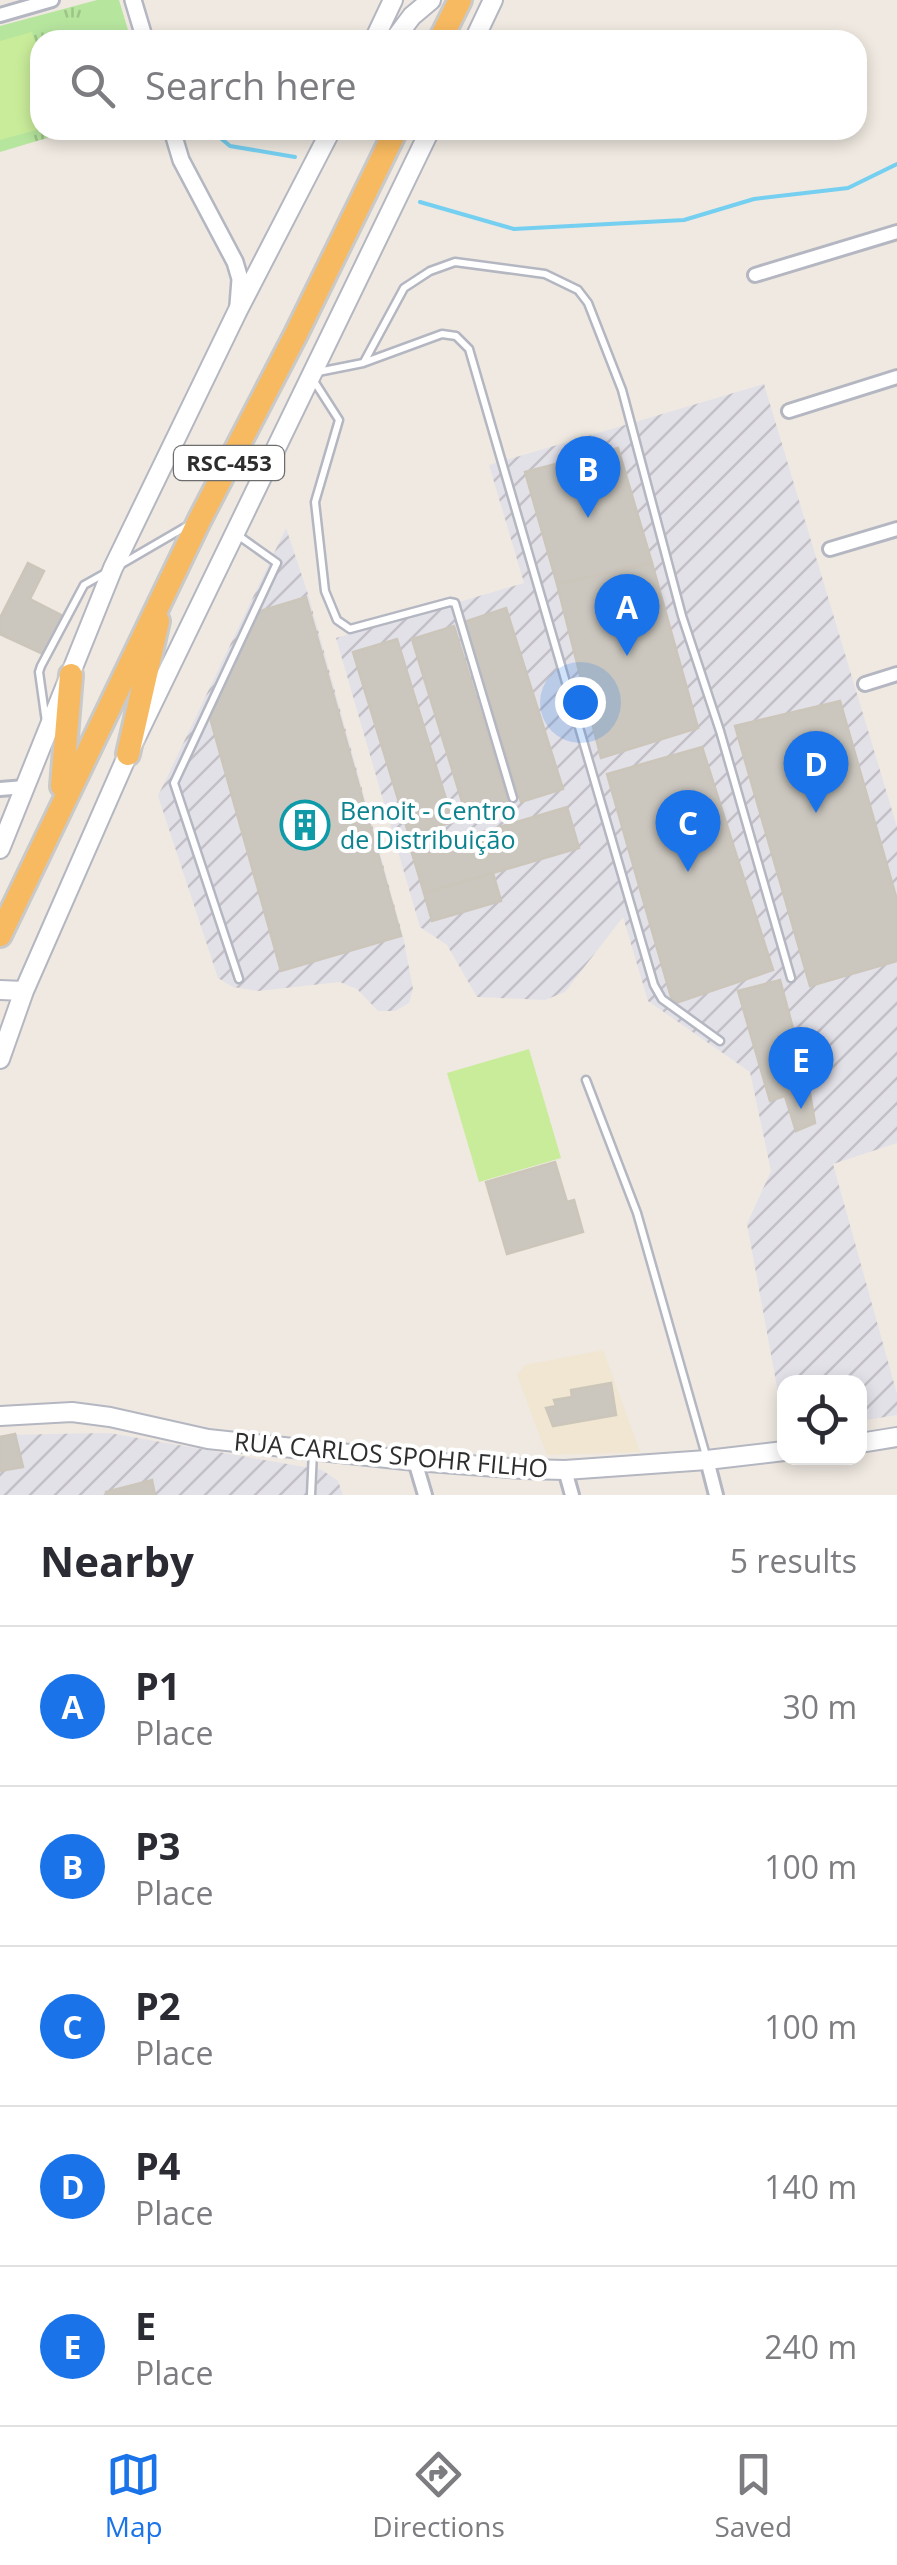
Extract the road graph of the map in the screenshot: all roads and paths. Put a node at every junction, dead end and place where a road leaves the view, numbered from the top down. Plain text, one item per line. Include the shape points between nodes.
1 (52, 0) edge
2 (132, 0) edge
3 (393, 0) edge
4 (431, 0) edge
5 (460, 0) edge
6 (493, 0) edge
7 (0, 14) edge
8 (141, 30) edge
9 (379, 30) edge
10 (402, 30) edge
11 (445, 30) edge
12 (479, 30) edge
13 (175, 140) edge
14 (326, 140) edge
15 (391, 140) edge
16 (425, 140) edge
17 (897, 232) edge
18 (755, 275) dead end
19 (238, 310) junction
20 (364, 363) junction
21 (309, 374) junction
22 (897, 376) edge
23 (788, 410) dead end
24 (200, 518) junction
25 (897, 529) edge
26 (234, 532) junction
27 (830, 549) dead end
28 (113, 568) junction
29 (164, 592) junction
30 (897, 674) edge
31 (71, 675) junction
32 (865, 684) dead end
33 (48, 734) junction
34 (128, 754) junction
35 (25, 787) junction
36 (0, 790) edge
37 (513, 798) dead end
38 (61, 803) junction
39 (0, 849) edge
40 (0, 935) edge
41 (791, 978) dead end
42 (238, 979) dead end
43 (0, 990) edge
44 (24, 991) junction
45 (0, 1010) edge
46 (12, 1025) junction
47 (720, 1041) dead end
48 (0, 1059) edge
49 (586, 1080) dead end
50 (0, 1416) edge
51 (897, 1437) edge
52 (867, 1442) edge
53 (313, 1450) junction
54 (777, 1452) edge
55 (707, 1460) junction
56 (414, 1461) junction
57 (565, 1470) junction
58 (311, 1495) edge
59 (424, 1495) edge
60 (572, 1495) edge
61 (716, 1495) edge

1 - 7 street
2 - 8 street
3 - 9 main road
4 - 10 main road
5 - 11 highway
6 - 12 main road
13 - 19 street via 235,262
14 - 19 main road
15 - 24 highway, RSC-453
16 - 21 main road
17 - 18 street
19 - 28 main road
20 - 21 lane
20 - 41 lane via 404,288 456,262 545,274 578,290 588,303 622,390
20 - 47 lane via 442,334 456,336 469,349 654,985 662,999
21 - 26 main road
21 - 37 lane via 339,420 315,502 325,591 337,620 350,629 455,603
22 - 23 street
24 - 28 lane
24 - 29 highway, RSC-453
25 - 27 street
26 - 34 main road
26 - 42 lane via 277,563 174,783
28 - 31 main road
28 - 33 lane via 84,585 39,672
29 - 34 highway, RSC-453
29 - 38 highway, RSC-453
30 - 32 street
31 - 33 main road
31 - 38 highway
33 - 35 main road
34 - 44 main road
35 - 36 street
35 - 39 main road
38 - 40 highway, RSC-453
43 - 44 main road
44 - 46 main road
45 - 46 main road
46 - 48 main road
49 - 55 lane via 637,1213
50 - 53 main road, RUA CARLOS SPOHR FILHO via 72,1412 208,1439
51 - 52 main road
53 - 56 main road, RUA CARLOS SPOHR FILHO
53 - 58 lane
54 - 55 main road, RUA CARLOS SPOHR FILHO
55 - 57 main road, RUA CARLOS SPOHR FILHO
55 - 61 street
56 - 57 main road, RUA CARLOS SPOHR FILHO
56 - 59 street
57 - 60 street

